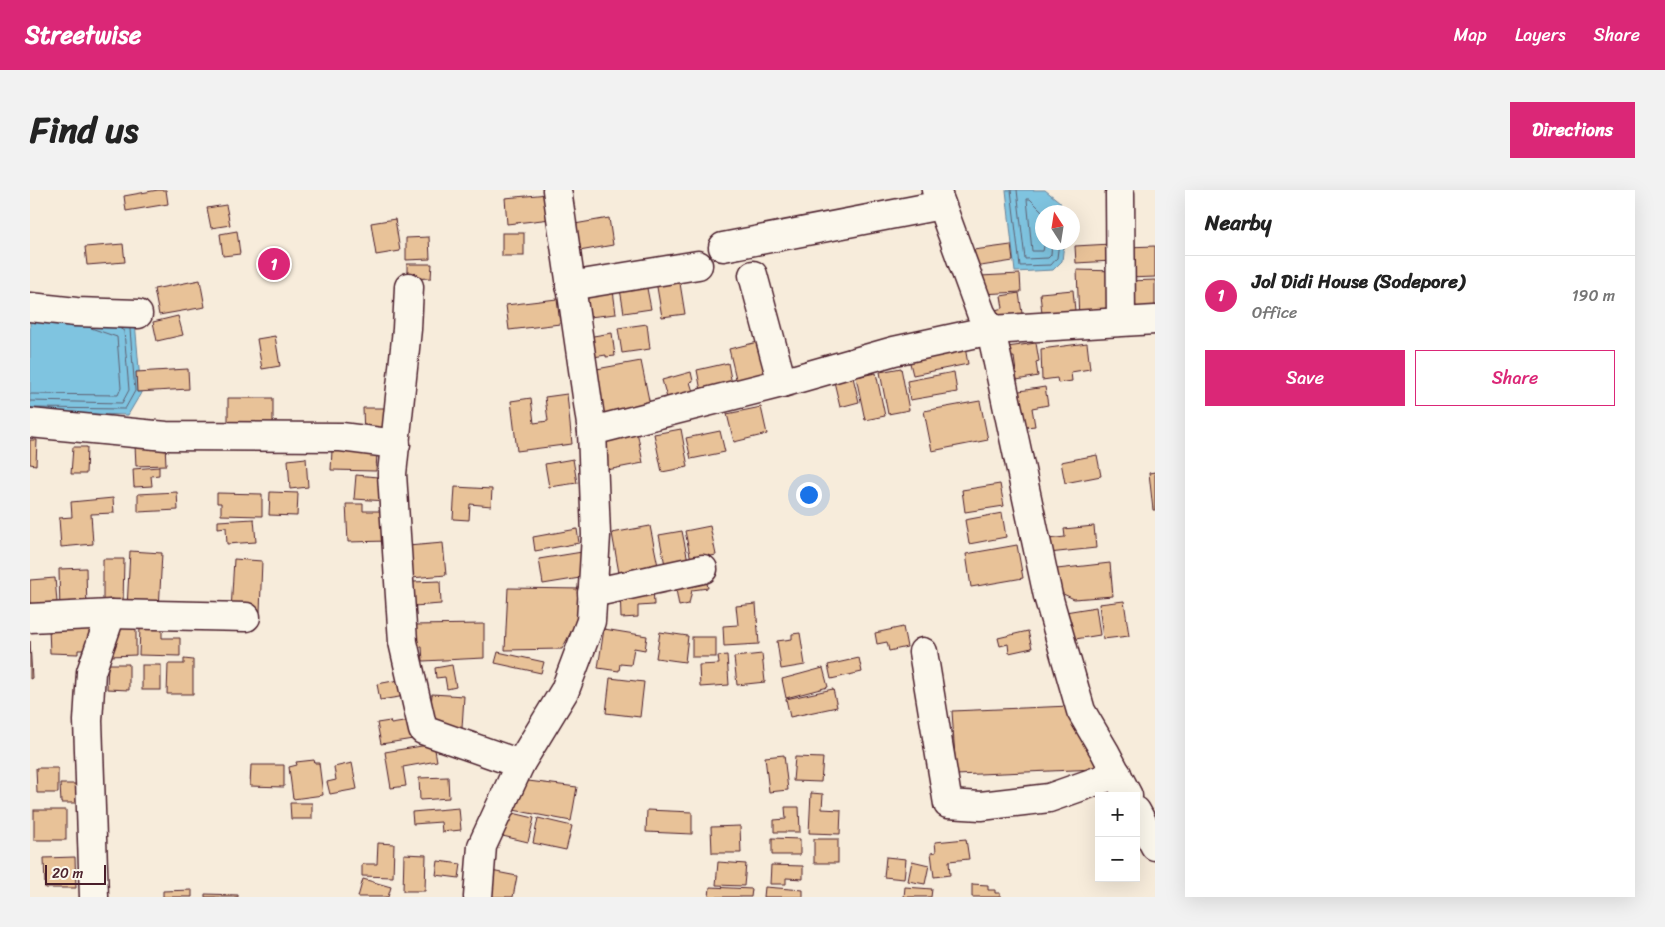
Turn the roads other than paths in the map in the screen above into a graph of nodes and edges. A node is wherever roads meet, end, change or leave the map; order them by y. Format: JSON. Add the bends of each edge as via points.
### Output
{"nodes":[{"id":1,"x":557,"y":190,"type":"edge"},
{"id":2,"x":1120,"y":194,"type":"dead end"},
{"id":3,"x":939,"y":197,"type":"edge"},
{"id":4,"x":723,"y":247,"type":"dead end"},
{"id":5,"x":698,"y":265,"type":"dead end"},
{"id":6,"x":753,"y":275,"type":"dead end"},
{"id":7,"x":570,"y":286,"type":"junction"},
{"id":8,"x":409,"y":287,"type":"dead end"},
{"id":9,"x":30,"y":307,"type":"edge"},
{"id":10,"x":138,"y":314,"type":"dead end"},
{"id":11,"x":1155,"y":320,"type":"edge"},
{"id":12,"x":1121,"y":321,"type":"junction"},
{"id":13,"x":991,"y":330,"type":"junction"},
{"id":14,"x":782,"y":383,"type":"junction"},
{"id":15,"x":30,"y":423,"type":"edge"},
{"id":16,"x":592,"y":432,"type":"junction"},
{"id":17,"x":396,"y":444,"type":"junction"},
{"id":18,"x":703,"y":569,"type":"dead end"},
{"id":19,"x":592,"y":593,"type":"junction"},
{"id":20,"x":111,"y":614,"type":"junction"},
{"id":21,"x":246,"y":617,"type":"dead end"},
{"id":22,"x":30,"y":618,"type":"edge"},
{"id":23,"x":923,"y":652,"type":"dead end"},
{"id":24,"x":520,"y":764,"type":"junction"},
{"id":25,"x":1122,"y":785,"type":"edge"},
{"id":26,"x":1140,"y":818,"type":"edge"},
{"id":27,"x":1155,"y":846,"type":"edge"},
{"id":28,"x":94,"y":897,"type":"edge"},
{"id":29,"x":478,"y":897,"type":"edge"}],
"edges":[{"from":1,"to":7,"type":"street"},
{"from":2,"to":12,"type":"street"},
{"from":3,"to":4,"type":"street"},
{"from":3,"to":13,"type":"street","via":[[981,313]]},
{"from":5,"to":7,"type":"street"},
{"from":6,"to":14,"type":"street"},
{"from":7,"to":16,"type":"street"},
{"from":8,"to":17,"type":"street"},
{"from":9,"to":10,"type":"street"},
{"from":11,"to":12,"type":"street"},
{"from":12,"to":13,"type":"street"},
{"from":13,"to":14,"type":"street","via":[[894,351]]},
{"from":13,"to":25,"type":"street","via":[[1048,596],[1080,711]]},
{"from":14,"to":16,"type":"street"},
{"from":15,"to":17,"type":"street","via":[[166,436],[341,438]]},
{"from":16,"to":19,"type":"street","via":[[596,535]]},
{"from":17,"to":24,"type":"street","via":[[392,474],[403,642],[423,730]]},
{"from":18,"to":19,"type":"street"},
{"from":19,"to":24,"type":"street","via":[[590,621],[565,690]]},
{"from":20,"to":21,"type":"street"},
{"from":20,"to":22,"type":"street"},
{"from":20,"to":28,"type":"street","via":[[91,672],[88,721]]},
{"from":23,"to":25,"type":"street","via":[[948,804],[981,806]]},
{"from":24,"to":29,"type":"street","via":[[482,846]]},
{"from":26,"to":27,"type":"street"}]}
